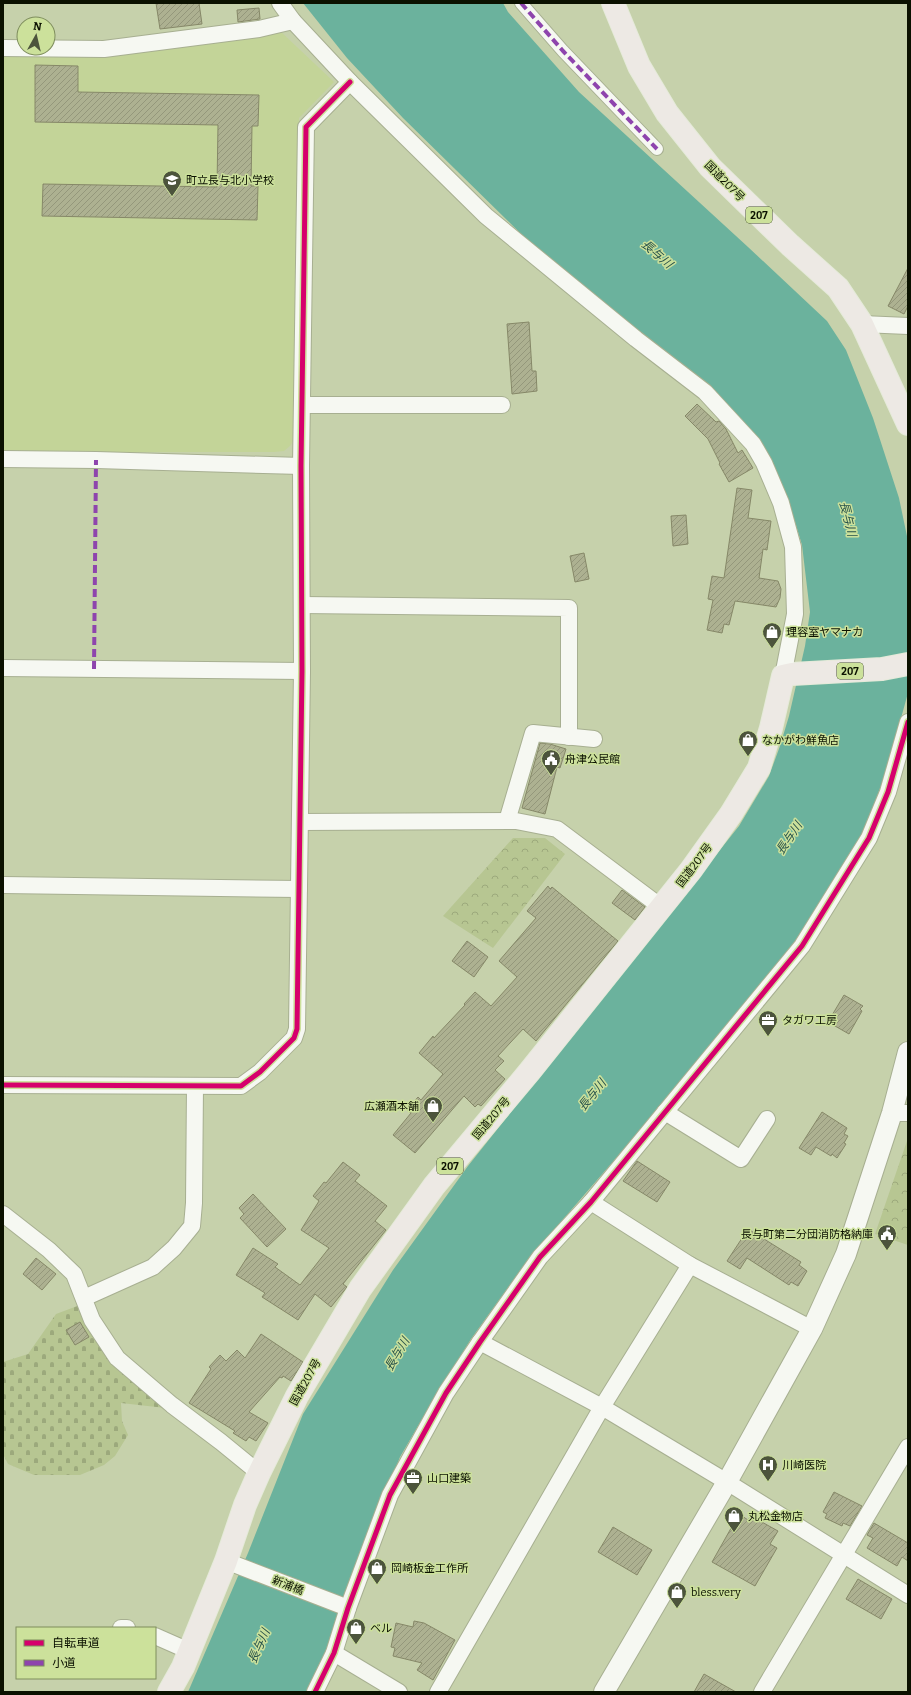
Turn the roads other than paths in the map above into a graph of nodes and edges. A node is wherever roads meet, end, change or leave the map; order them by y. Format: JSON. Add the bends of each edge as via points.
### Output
{"nodes":[{"id":1,"x":280,"y":3,"type":"edge"},
{"id":2,"x":521,"y":3,"type":"edge"},
{"id":3,"x":613,"y":3,"type":"edge"},
{"id":4,"x":292,"y":21,"type":"junction"},
{"id":5,"x":3,"y":48,"type":"edge"},
{"id":6,"x":350,"y":82,"type":"junction"},
{"id":7,"x":657,"y":149,"type":"dead end"},
{"id":8,"x":862,"y":324,"type":"junction"},
{"id":9,"x":908,"y":326,"type":"edge"},
{"id":10,"x":302,"y":405,"type":"junction"},
{"id":11,"x":502,"y":405,"type":"dead end"},
{"id":12,"x":908,"y":424,"type":"edge"},
{"id":13,"x":3,"y":459,"type":"edge"},
{"id":14,"x":301,"y":466,"type":"junction"},
{"id":15,"x":302,"y":605,"type":"junction"},
{"id":16,"x":908,"y":664,"type":"edge"},
{"id":17,"x":3,"y":668,"type":"edge"},
{"id":18,"x":302,"y":671,"type":"junction"},
{"id":19,"x":787,"y":675,"type":"junction"},
{"id":20,"x":908,"y":722,"type":"edge"},
{"id":21,"x":569,"y":737,"type":"junction"},
{"id":22,"x":594,"y":739,"type":"dead end"},
{"id":23,"x":507,"y":821,"type":"junction"},
{"id":24,"x":300,"y":822,"type":"junction"},
{"id":25,"x":3,"y":885,"type":"edge"},
{"id":26,"x":299,"y":889,"type":"junction"},
{"id":27,"x":661,"y":907,"type":"junction"},
{"id":28,"x":908,"y":1052,"type":"edge"},
{"id":29,"x":3,"y":1085,"type":"edge"},
{"id":30,"x":195,"y":1086,"type":"junction"},
{"id":31,"x":665,"y":1112,"type":"junction"},
{"id":32,"x":900,"y":1113,"type":"edge"},
{"id":33,"x":767,"y":1119,"type":"dead end"},
{"id":34,"x":591,"y":1202,"type":"junction"},
{"id":35,"x":3,"y":1214,"type":"edge"},
{"id":36,"x":690,"y":1264,"type":"junction"},
{"id":37,"x":84,"y":1298,"type":"junction"},
{"id":38,"x":812,"y":1329,"type":"junction"},
{"id":39,"x":480,"y":1342,"type":"junction"},
{"id":40,"x":602,"y":1407,"type":"junction"},
{"id":41,"x":908,"y":1447,"type":"edge"},
{"id":42,"x":259,"y":1473,"type":"junction"},
{"id":43,"x":727,"y":1482,"type":"junction"},
{"id":44,"x":843,"y":1555,"type":"junction"},
{"id":45,"x":230,"y":1563,"type":"junction"},
{"id":46,"x":908,"y":1595,"type":"edge"},
{"id":47,"x":345,"y":1607,"type":"junction"},
{"id":48,"x":156,"y":1636,"type":"edge"},
{"id":49,"x":189,"y":1651,"type":"junction"},
{"id":50,"x":334,"y":1653,"type":"junction"},
{"id":51,"x":169,"y":1692,"type":"edge"},
{"id":52,"x":315,"y":1692,"type":"edge"},
{"id":53,"x":399,"y":1692,"type":"edge"},
{"id":54,"x":438,"y":1692,"type":"edge"},
{"id":55,"x":604,"y":1692,"type":"edge"},
{"id":56,"x":762,"y":1692,"type":"edge"}],
"edges":[{"from":1,"to":4,"type":"street"},
{"from":2,"to":7,"type":"street"},
{"from":3,"to":8,"type":"highway","name":"国道207号","number":"207","via":[[639,66],[667,113],[710,167],[838,288]]},
{"from":4,"to":5,"type":"street","via":[[259,29],[104,49]]},
{"from":4,"to":6,"type":"street"},
{"from":6,"to":10,"type":"street","via":[[306,127]]},
{"from":6,"to":19,"type":"street","via":[[486,216],[705,392],[753,444],[781,503],[793,547],[795,614]]},
{"from":8,"to":9,"type":"street"},
{"from":8,"to":12,"type":"highway","name":"国道207号","number":"207"},
{"from":10,"to":11,"type":"street"},
{"from":10,"to":14,"type":"street"},
{"from":13,"to":14,"type":"street"},
{"from":14,"to":15,"type":"street"},
{"from":15,"to":18,"type":"street"},
{"from":15,"to":21,"type":"street","via":[[569,608]]},
{"from":16,"to":19,"type":"highway","number":"207","via":[[882,669]]},
{"from":17,"to":18,"type":"street"},
{"from":18,"to":24,"type":"street"},
{"from":19,"to":27,"type":"highway","name":"国道207号","number":"207","via":[[759,768],[727,820]]},
{"from":20,"to":31,"type":"street","via":[[888,792],[869,838],[802,946]]},
{"from":21,"to":22,"type":"street"},
{"from":21,"to":23,"type":"street","via":[[533,733]]},
{"from":23,"to":24,"type":"street"},
{"from":23,"to":27,"type":"street","via":[[557,829]]},
{"from":24,"to":26,"type":"street"},
{"from":25,"to":26,"type":"street"},
{"from":26,"to":30,"type":"street","via":[[294,1038],[260,1072],[241,1086]]},
{"from":27,"to":42,"type":"highway","name":"国道207号","number":"207","via":[[434,1186],[360,1289],[297,1396]]},
{"from":28,"to":32,"type":"street"},
{"from":29,"to":30,"type":"street"},
{"from":30,"to":37,"type":"street","via":[[192,1226],[174,1248],[153,1267]]},
{"from":31,"to":33,"type":"street","via":[[741,1159]]},
{"from":31,"to":34,"type":"street"},
{"from":32,"to":38,"type":"street","via":[[846,1254]]},
{"from":34,"to":36,"type":"street"},
{"from":34,"to":39,"type":"street","via":[[540,1257]]},
{"from":35,"to":37,"type":"street","via":[[49,1250],[74,1274]]},
{"from":36,"to":38,"type":"street"},
{"from":36,"to":40,"type":"street"},
{"from":37,"to":42,"type":"street","via":[[92,1320],[117,1358],[172,1406]]},
{"from":38,"to":43,"type":"street"},
{"from":39,"to":40,"type":"street"},
{"from":39,"to":47,"type":"street","via":[[446,1393],[390,1495]]},
{"from":40,"to":43,"type":"street"},
{"from":40,"to":54,"type":"street"},
{"from":41,"to":44,"type":"street"},
{"from":42,"to":45,"type":"highway","name":"国道207号","number":"207","via":[[245,1505]]},
{"from":43,"to":44,"type":"street"},
{"from":43,"to":55,"type":"street"},
{"from":44,"to":46,"type":"street"},
{"from":44,"to":56,"type":"street"},
{"from":45,"to":47,"type":"street","name":"新浦橋"},
{"from":45,"to":49,"type":"highway","name":"国道207号","number":"207"},
{"from":47,"to":50,"type":"street"},
{"from":48,"to":49,"type":"street"},
{"from":49,"to":51,"type":"highway","name":"国道207号","number":"207"},
{"from":50,"to":52,"type":"street"},
{"from":50,"to":53,"type":"street"}]}
